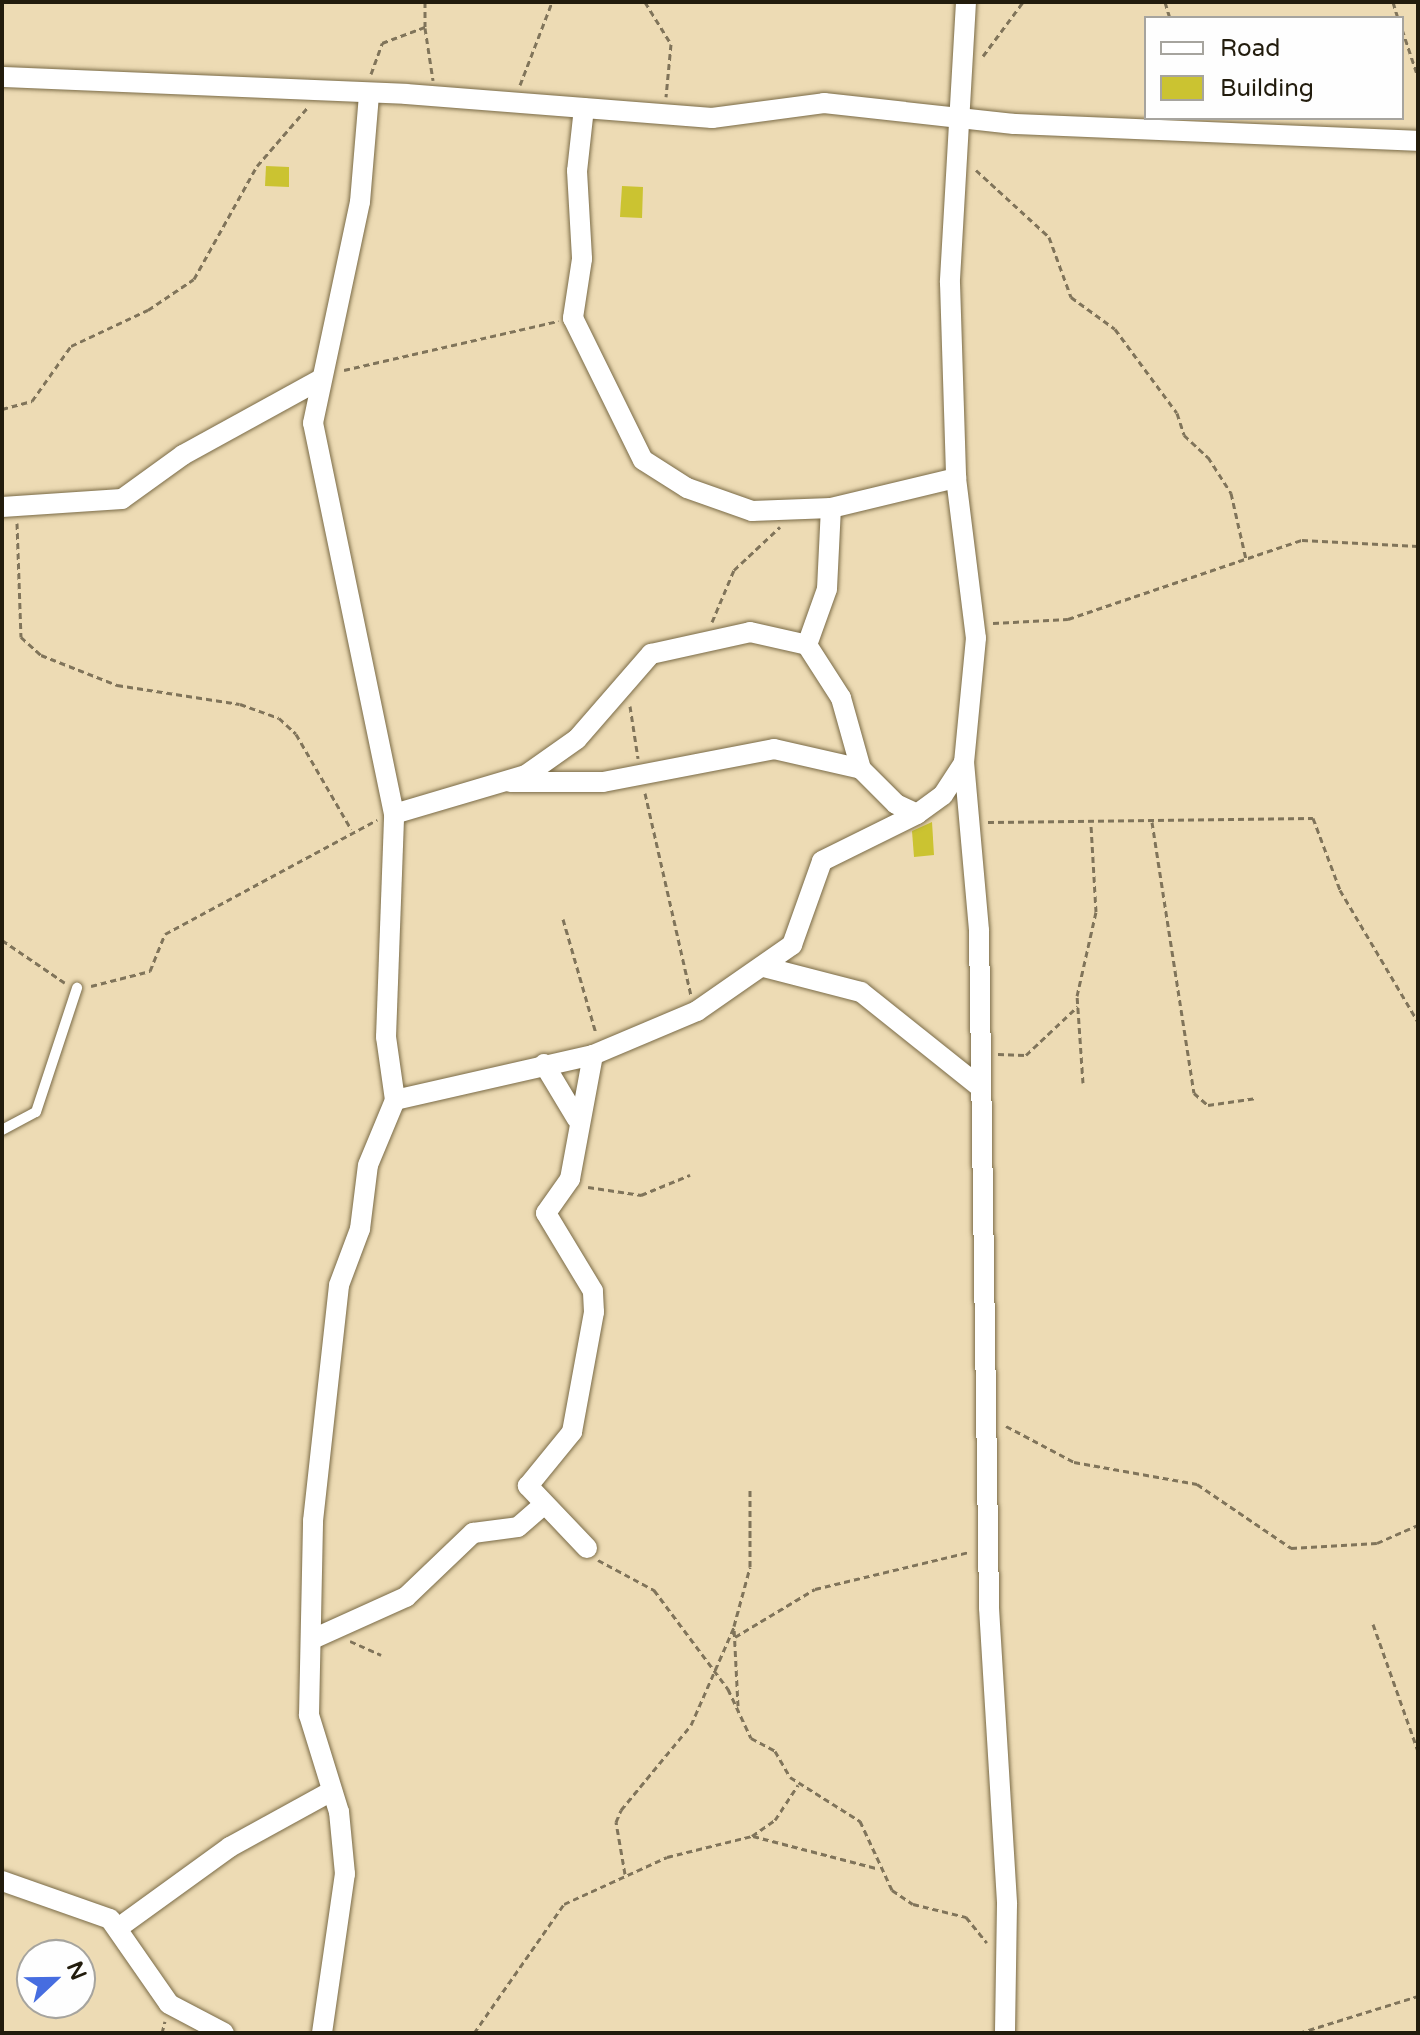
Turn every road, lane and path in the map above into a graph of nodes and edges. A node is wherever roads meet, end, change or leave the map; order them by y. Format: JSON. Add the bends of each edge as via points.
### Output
{"nodes":[{"id":1,"x":425,"y":2,"type":"edge"},
{"id":2,"x":552,"y":2,"type":"edge"},
{"id":3,"x":645,"y":2,"type":"edge"},
{"id":4,"x":966,"y":2,"type":"edge"},
{"id":5,"x":1023,"y":2,"type":"edge"},
{"id":6,"x":425,"y":27,"type":"junction"},
{"id":7,"x":1404,"y":35,"type":"edge"},
{"id":8,"x":963,"y":73,"type":"junction"},
{"id":9,"x":2,"y":77,"type":"edge"},
{"id":10,"x":1418,"y":77,"type":"edge"},
{"id":11,"x":334,"y":92,"type":"junction"},
{"id":12,"x":369,"y":94,"type":"junction"},
{"id":13,"x":434,"y":95,"type":"junction"},
{"id":14,"x":512,"y":104,"type":"junction"},
{"id":15,"x":584,"y":108,"type":"junction"},
{"id":16,"x":662,"y":113,"type":"junction"},
{"id":17,"x":959,"y":119,"type":"junction"},
{"id":18,"x":1418,"y":141,"type":"edge"},
{"id":19,"x":958,"y":155,"type":"junction"},
{"id":20,"x":573,"y":318,"type":"junction"},
{"id":21,"x":321,"y":379,"type":"junction"},
{"id":22,"x":2,"y":409,"type":"edge"},
{"id":23,"x":956,"y":478,"type":"junction"},
{"id":24,"x":10,"y":507,"type":"edge"},
{"id":25,"x":831,"y":508,"type":"junction"},
{"id":26,"x":787,"y":509,"type":"junction"},
{"id":27,"x":1418,"y":546,"type":"edge"},
{"id":28,"x":1246,"y":559,"type":"junction"},
{"id":29,"x":973,"y":625,"type":"junction"},
{"id":30,"x":700,"y":639,"type":"junction"},
{"id":31,"x":807,"y":645,"type":"junction"},
{"id":32,"x":629,"y":702,"type":"dead end"},
{"id":33,"x":964,"y":762,"type":"junction"},
{"id":34,"x":861,"y":769,"type":"junction"},
{"id":35,"x":642,"y":773,"type":"junction"},
{"id":36,"x":510,"y":782,"type":"junction"},
{"id":37,"x":917,"y":814,"type":"junction"},
{"id":38,"x":394,"y":821,"type":"junction"},
{"id":39,"x":968,"y":822,"type":"junction"},
{"id":40,"x":1152,"y":822,"type":"junction"},
{"id":41,"x":1091,"y":824,"type":"junction"},
{"id":42,"x":351,"y":829,"type":"junction"},
{"id":43,"x":563,"y":919,"type":"dead end"},
{"id":44,"x":2,"y":940,"type":"edge"},
{"id":45,"x":764,"y":967,"type":"junction"},
{"id":46,"x":77,"y":988,"type":"junction"},
{"id":47,"x":1078,"y":1006,"type":"junction"},
{"id":48,"x":697,"y":1011,"type":"junction"},
{"id":49,"x":1418,"y":1022,"type":"edge"},
{"id":50,"x":597,"y":1053,"type":"junction"},
{"id":51,"x":979,"y":1056,"type":"junction"},
{"id":52,"x":544,"y":1064,"type":"junction"},
{"id":53,"x":1083,"y":1083,"type":"dead end"},
{"id":54,"x":980,"y":1087,"type":"junction"},
{"id":55,"x":1256,"y":1098,"type":"dead end"},
{"id":56,"x":395,"y":1100,"type":"junction"},
{"id":57,"x":577,"y":1119,"type":"junction"},
{"id":58,"x":2,"y":1130,"type":"edge"},
{"id":59,"x":690,"y":1175,"type":"dead end"},
{"id":60,"x":570,"y":1179,"type":"junction"},
{"id":61,"x":986,"y":1417,"type":"junction"},
{"id":62,"x":750,"y":1487,"type":"dead end"},
{"id":63,"x":542,"y":1506,"type":"junction"},
{"id":64,"x":1418,"y":1525,"type":"edge"},
{"id":65,"x":587,"y":1548,"type":"joint"},
{"id":66,"x":988,"y":1558,"type":"junction"},
{"id":67,"x":1373,"y":1624,"type":"dead end"},
{"id":68,"x":734,"y":1627,"type":"junction"},
{"id":69,"x":735,"y":1637,"type":"junction"},
{"id":70,"x":315,"y":1638,"type":"junction"},
{"id":71,"x":717,"y":1677,"type":"junction"},
{"id":72,"x":738,"y":1709,"type":"junction"},
{"id":73,"x":1418,"y":1751,"type":"edge"},
{"id":74,"x":798,"y":1785,"type":"junction"},
{"id":75,"x":332,"y":1791,"type":"junction"},
{"id":76,"x":752,"y":1836,"type":"junction"},
{"id":77,"x":876,"y":1868,"type":"junction"},
{"id":78,"x":625,"y":1874,"type":"junction"},
{"id":79,"x":2,"y":1881,"type":"edge"},
{"id":80,"x":118,"y":1928,"type":"junction"},
{"id":81,"x":991,"y":1948,"type":"dead end"},
{"id":82,"x":1418,"y":1996,"type":"edge"},
{"id":83,"x":224,"y":2033,"type":"edge"},
{"id":84,"x":322,"y":2033,"type":"edge"},
{"id":85,"x":474,"y":2033,"type":"edge"},
{"id":86,"x":1005,"y":2033,"type":"edge"},
{"id":87,"x":1299,"y":2033,"type":"edge"}],
"edges":[{"from":1,"to":6,"type":"path"},
{"from":2,"to":14,"type":"path"},
{"from":3,"to":16,"type":"path","via":[[671,44]]},
{"from":4,"to":8,"type":"street"},
{"from":5,"to":8,"type":"path"},
{"from":6,"to":12,"type":"path","via":[[376,49]]},
{"from":6,"to":13,"type":"path"},
{"from":7,"to":10,"type":"path"},
{"from":8,"to":17,"type":"street"},
{"from":9,"to":11,"type":"street"},
{"from":11,"to":12,"type":"street"},
{"from":11,"to":22,"type":"path","via":[[307,108],[257,166],[194,279],[148,310],[71,346],[32,401]]},
{"from":12,"to":13,"type":"street"},
{"from":12,"to":21,"type":"street","via":[[360,202]]},
{"from":13,"to":14,"type":"street"},
{"from":14,"to":15,"type":"street"},
{"from":15,"to":16,"type":"street"},
{"from":15,"to":20,"type":"street","via":[[577,171],[582,259]]},
{"from":16,"to":17,"type":"street","via":[[724,118],[824,103]]},
{"from":17,"to":18,"type":"street"},
{"from":17,"to":19,"type":"street"},
{"from":19,"to":23,"type":"street","via":[[950,283]]},
{"from":19,"to":28,"type":"path","via":[[1049,237],[1071,297],[1115,329],[1177,413],[1184,435],[1208,457],[1231,493]]},
{"from":20,"to":21,"type":"path","via":[[505,337],[422,347]]},
{"from":20,"to":26,"type":"street","via":[[643,460],[735,508]]},
{"from":21,"to":24,"type":"street","via":[[183,455],[122,499]]},
{"from":21,"to":38,"type":"street","via":[[314,442]]},
{"from":23,"to":25,"type":"street"},
{"from":23,"to":29,"type":"street","via":[[969,536]]},
{"from":24,"to":42,"type":"path","via":[[21,637],[41,655],[117,685],[240,704],[279,718],[296,734]]},
{"from":25,"to":26,"type":"street"},
{"from":25,"to":31,"type":"street","via":[[827,589]]},
{"from":26,"to":30,"type":"path","via":[[767,544],[734,570]]},
{"from":27,"to":28,"type":"path","via":[[1315,538]]},
{"from":28,"to":29,"type":"path","via":[[1068,619]]},
{"from":29,"to":33,"type":"street"},
{"from":30,"to":31,"type":"street","via":[[750,632]]},
{"from":30,"to":36,"type":"street","via":[[638,662],[577,739]]},
{"from":31,"to":34,"type":"street","via":[[841,698]]},
{"from":32,"to":35,"type":"path"},
{"from":33,"to":37,"type":"street","via":[[943,795]]},
{"from":33,"to":39,"type":"street"},
{"from":34,"to":35,"type":"street","via":[[774,749]]},
{"from":34,"to":37,"type":"street","via":[[896,804]]},
{"from":35,"to":36,"type":"street","via":[[569,786]]},
{"from":35,"to":48,"type":"path"},
{"from":36,"to":38,"type":"street"},
{"from":37,"to":45,"type":"street","via":[[822,861],[797,939]]},
{"from":38,"to":42,"type":"path","via":[[371,820]]},
{"from":38,"to":56,"type":"street","via":[[386,1037]]},
{"from":39,"to":41,"type":"path"},
{"from":39,"to":51,"type":"street","via":[[979,931]]},
{"from":40,"to":41,"type":"path"},
{"from":40,"to":49,"type":"path","via":[[1313,818],[1340,890]]},
{"from":40,"to":55,"type":"path","via":[[1194,1093],[1208,1105]]},
{"from":41,"to":47,"type":"path","via":[[1096,912]]},
{"from":42,"to":46,"type":"path","via":[[165,934],[150,971]]},
{"from":43,"to":50,"type":"path"},
{"from":44,"to":46,"type":"path"},
{"from":45,"to":48,"type":"street"},
{"from":45,"to":54,"type":"street","via":[[861,992]]},
{"from":46,"to":58,"type":"lane","via":[[36,1112]]},
{"from":47,"to":51,"type":"path","via":[[1026,1055]]},
{"from":47,"to":53,"type":"path"},
{"from":48,"to":50,"type":"street"},
{"from":50,"to":52,"type":"street"},
{"from":50,"to":57,"type":"street"},
{"from":51,"to":54,"type":"street"},
{"from":52,"to":56,"type":"street"},
{"from":52,"to":57,"type":"street"},
{"from":54,"to":61,"type":"street"},
{"from":56,"to":70,"type":"street","via":[[368,1165],[360,1229],[339,1285],[313,1521]]},
{"from":57,"to":60,"type":"street"},
{"from":59,"to":60,"type":"path","via":[[621,1196]]},
{"from":60,"to":63,"type":"street","via":[[548,1203],[547,1222],[593,1291],[594,1312],[572,1432],[528,1486]]},
{"from":61,"to":64,"type":"path","via":[[1074,1462],[1197,1484],[1291,1548],[1377,1543]]},
{"from":61,"to":66,"type":"street"},
{"from":62,"to":68,"type":"path","via":[[750,1567]]},
{"from":63,"to":65,"type":"street"},
{"from":63,"to":70,"type":"street","via":[[518,1527],[473,1533],[406,1597]]},
{"from":65,"to":71,"type":"path","via":[[616,1574],[654,1590]]},
{"from":66,"to":69,"type":"path","via":[[955,1551],[900,1570],[865,1573],[815,1589]]},
{"from":66,"to":86,"type":"street","via":[[1007,1904]]},
{"from":67,"to":73,"type":"path"},
{"from":68,"to":69,"type":"path"},
{"from":68,"to":71,"type":"path"},
{"from":69,"to":72,"type":"path"},
{"from":70,"to":75,"type":"street","via":[[309,1715]]},
{"from":71,"to":72,"type":"path"},
{"from":71,"to":78,"type":"path","via":[[680,1743],[621,1810],[616,1822]]},
{"from":72,"to":74,"type":"path","via":[[751,1738],[775,1751]]},
{"from":74,"to":76,"type":"path","via":[[775,1820]]},
{"from":74,"to":77,"type":"path","via":[[860,1821]]},
{"from":75,"to":80,"type":"street","via":[[230,1847]]},
{"from":75,"to":84,"type":"street","via":[[343,1831],[344,1895]]},
{"from":76,"to":77,"type":"path"},
{"from":76,"to":78,"type":"path"},
{"from":77,"to":81,"type":"path","via":[[913,1904],[966,1917]]},
{"from":78,"to":85,"type":"path","via":[[564,1904]]},
{"from":79,"to":80,"type":"street","via":[[91,1907]]},
{"from":80,"to":83,"type":"street","via":[[169,2004]]},
{"from":82,"to":87,"type":"path"}]}
